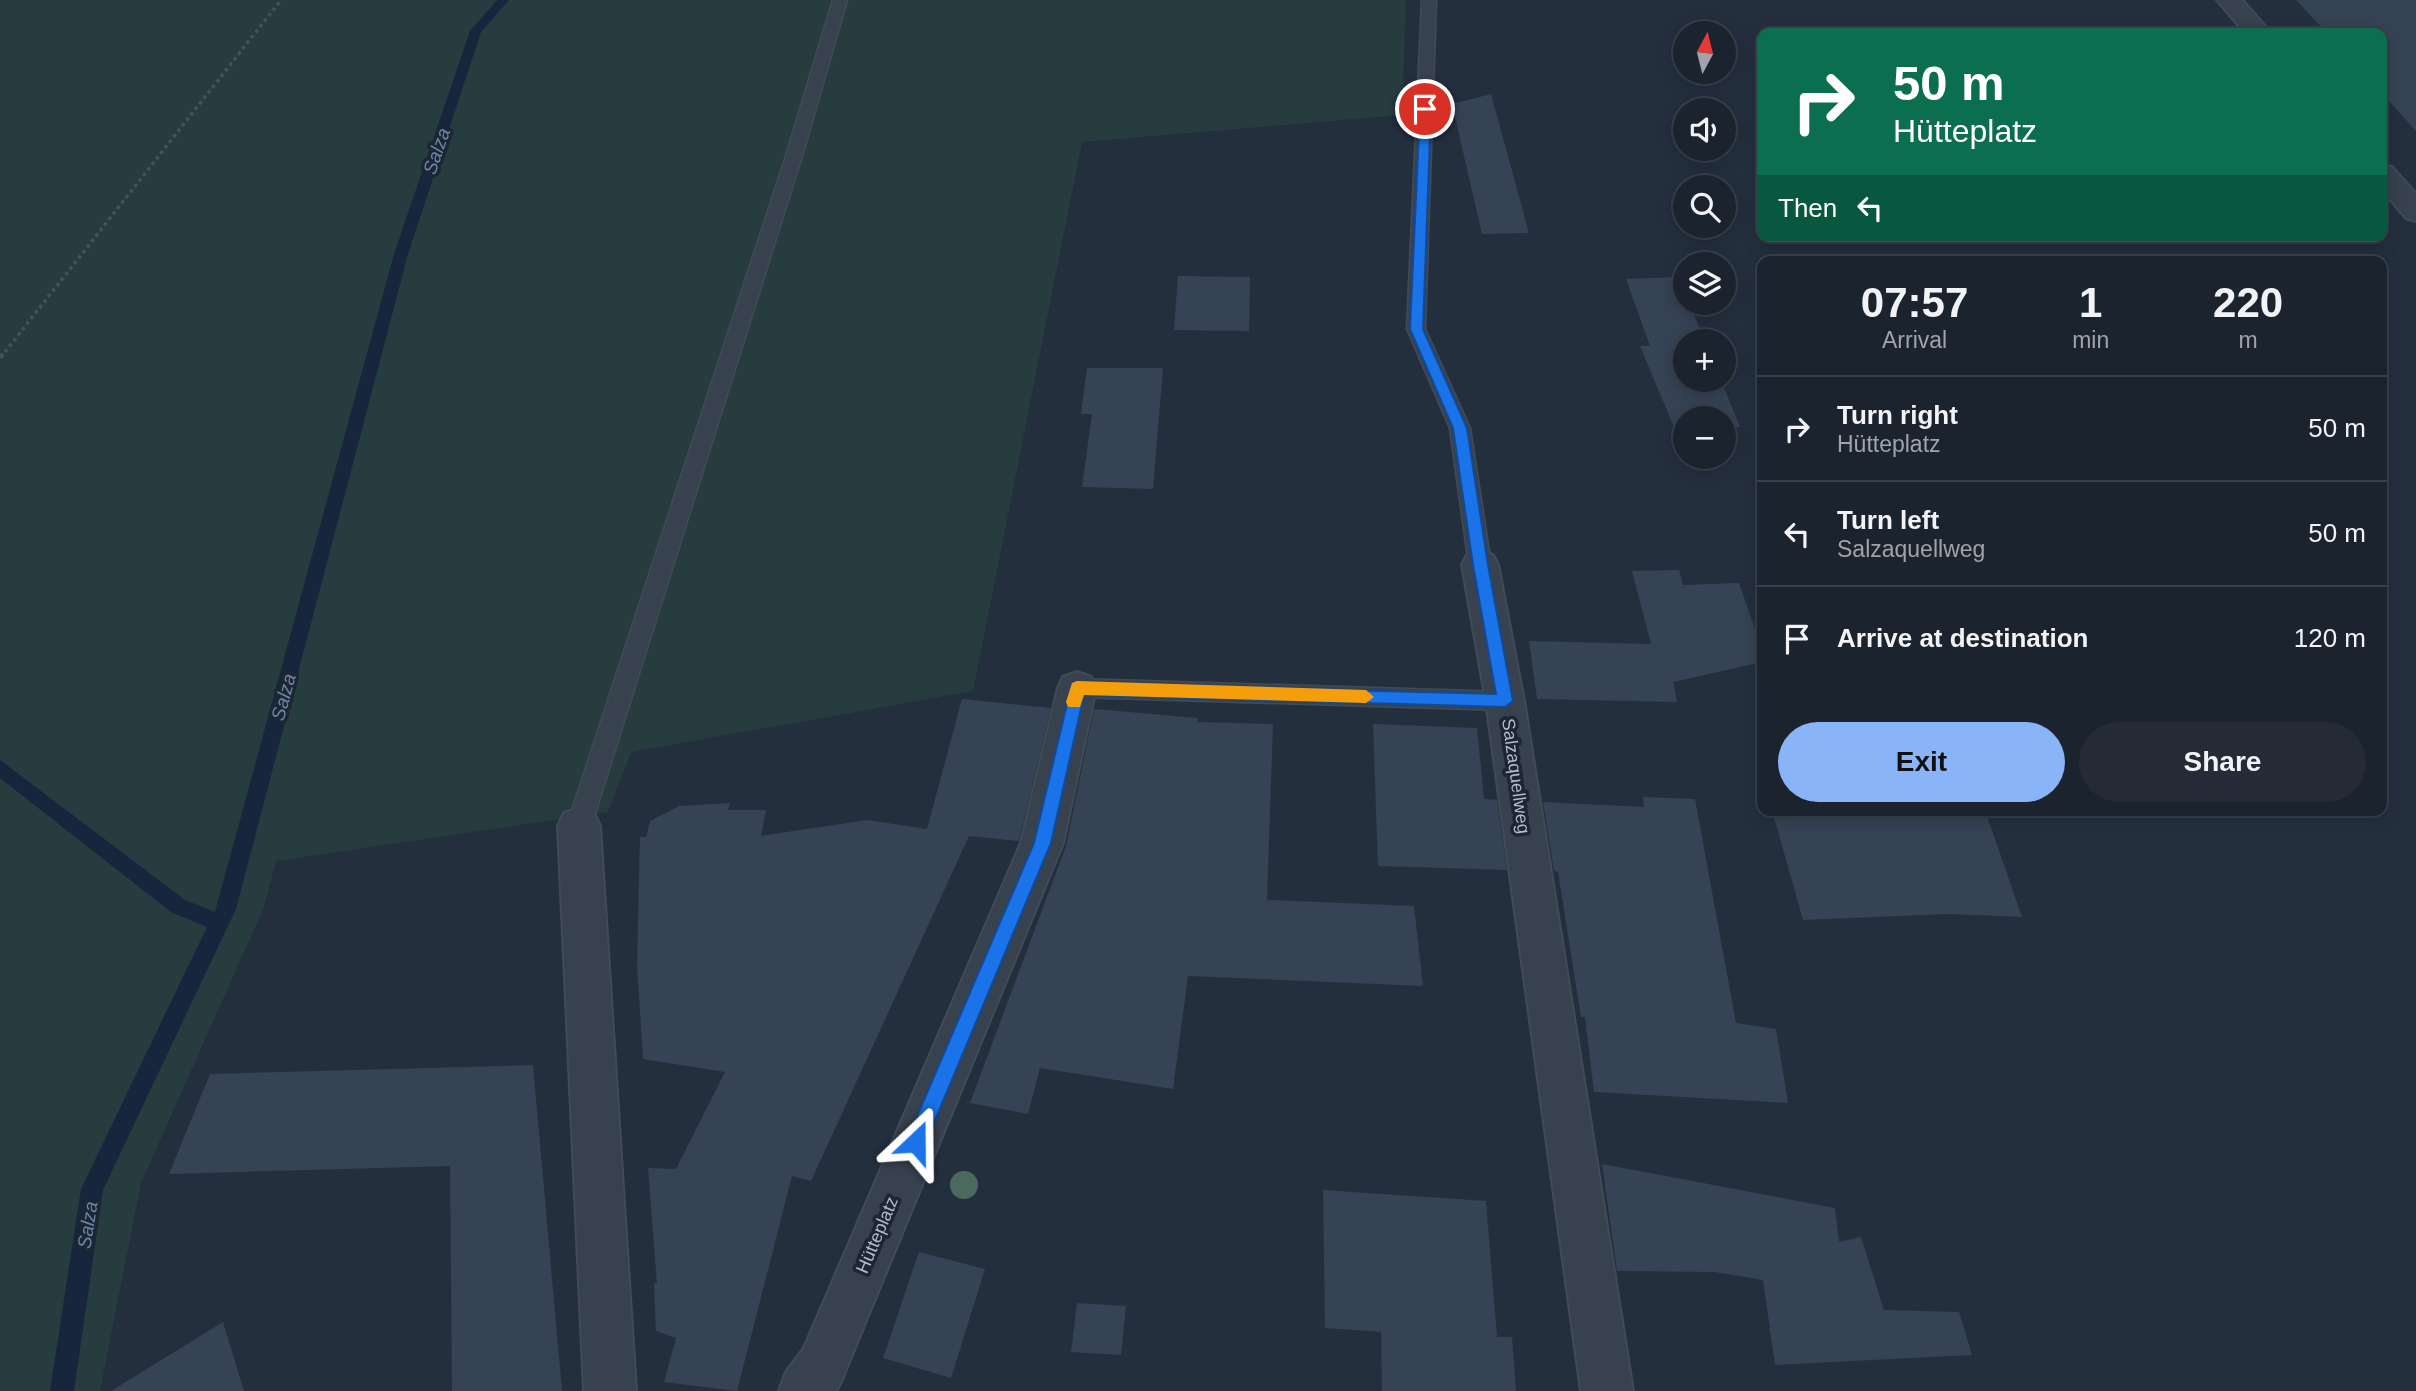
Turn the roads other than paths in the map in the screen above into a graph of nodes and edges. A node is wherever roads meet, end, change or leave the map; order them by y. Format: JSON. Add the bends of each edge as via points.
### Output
{"nodes":[{"id":1,"x":840,"y":0,"type":"edge"},
{"id":2,"x":1429,"y":0,"type":"edge"},
{"id":3,"x":2229,"y":0,"type":"edge"},
{"id":4,"x":2254,"y":28,"type":"edge"},
{"id":5,"x":2387,"y":179,"type":"edge"},
{"id":6,"x":2416,"y":212,"type":"edge"},
{"id":7,"x":1480,"y":565,"type":"joint"},
{"id":8,"x":1077,"y":688,"type":"joint"},
{"id":9,"x":1505,"y":701,"type":"junction"},
{"id":10,"x":579,"y":827,"type":"joint"},
{"id":11,"x":610,"y":1391,"type":"edge"},
{"id":12,"x":804,"y":1391,"type":"edge"},
{"id":13,"x":1607,"y":1391,"type":"edge"}],
"edges":[{"from":1,"to":10,"type":"lane"},
{"from":2,"to":7,"type":"lane","name":"Salzaquellweg","via":[[1416,329],[1460,428]]},
{"from":3,"to":4,"type":"street"},
{"from":5,"to":6,"type":"street"},
{"from":7,"to":9,"type":"street","name":"Salzaquellweg"},
{"from":8,"to":9,"type":"lane","name":"Hütteplatz"},
{"from":8,"to":12,"type":"street","name":"Hütteplatz","via":[[1042,843],[822,1366]]},
{"from":9,"to":13,"type":"street","name":"Salzaquellweg"},
{"from":10,"to":11,"type":"street"}]}
